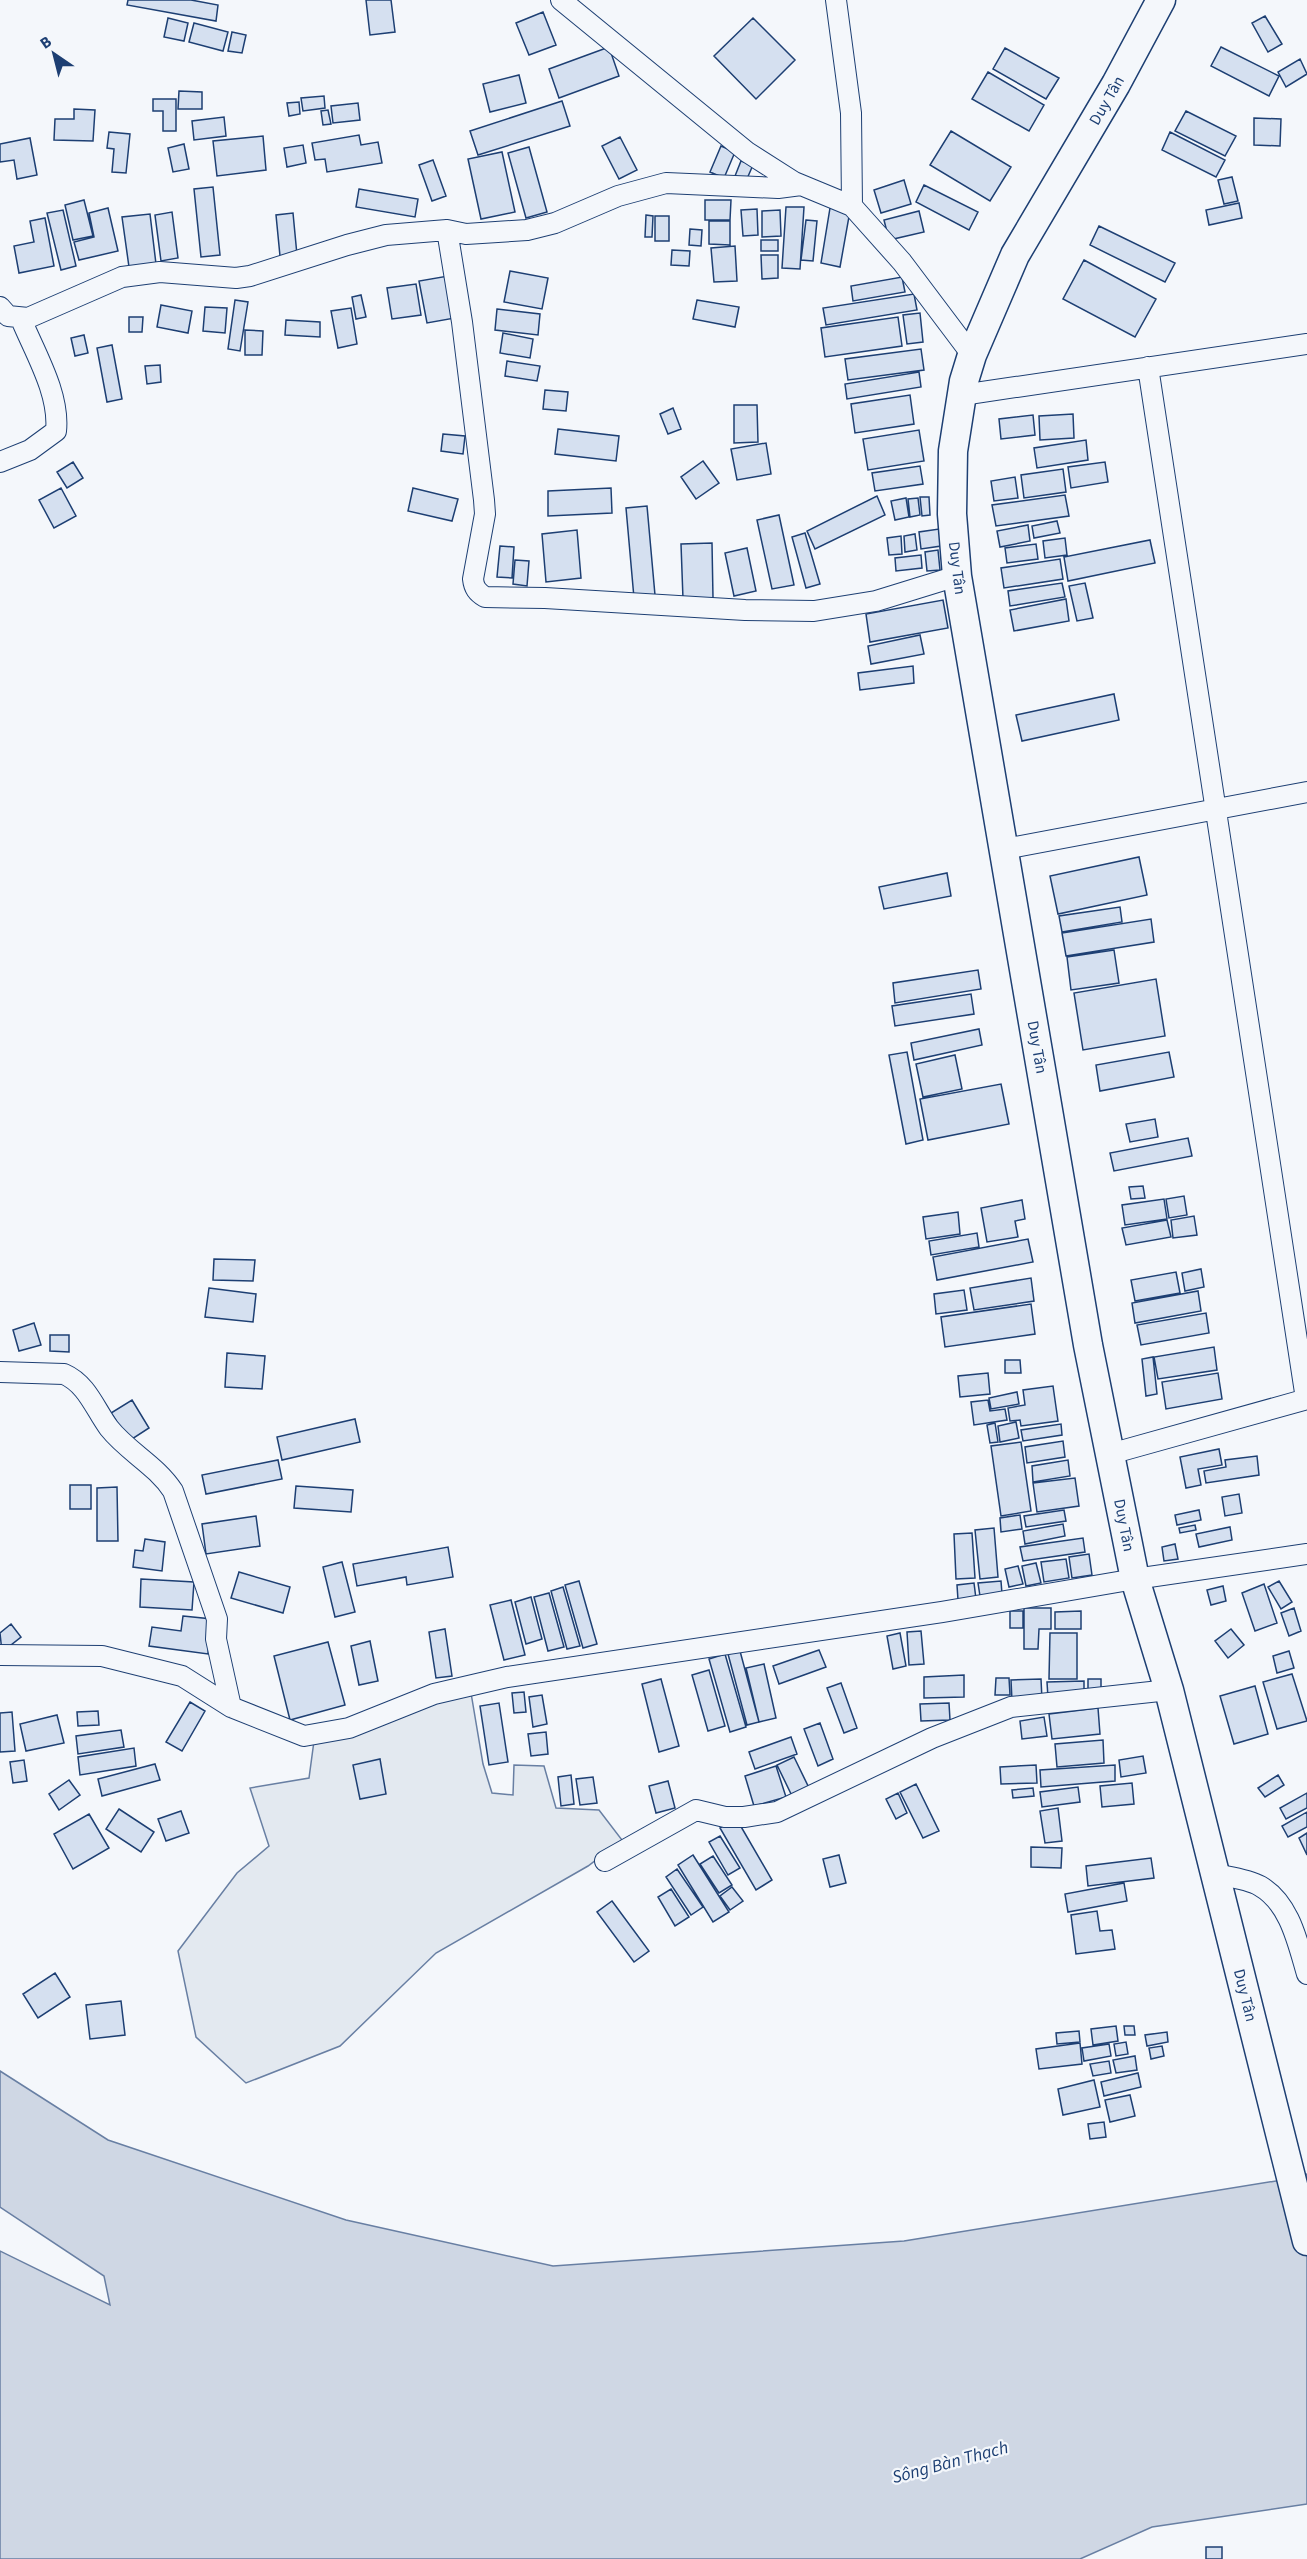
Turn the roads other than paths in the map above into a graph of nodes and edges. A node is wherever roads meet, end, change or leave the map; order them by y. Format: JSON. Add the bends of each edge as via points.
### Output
{"nodes":[{"id":1,"x":561,"y":0,"type":"edge"},
{"id":2,"x":836,"y":0,"type":"edge"},
{"id":3,"x":1161,"y":0,"type":"edge"},
{"id":4,"x":801,"y":185,"type":"junction"},
{"id":5,"x":852,"y":206,"type":"junction"},
{"id":6,"x":447,"y":230,"type":"junction"},
{"id":7,"x":0,"y":307,"type":"edge"},
{"id":8,"x":21,"y":319,"type":"junction"},
{"id":9,"x":1307,"y":344,"type":"edge"},
{"id":10,"x":972,"y":355,"type":"junction"},
{"id":11,"x":1148,"y":367,"type":"junction"},
{"id":12,"x":962,"y":395,"type":"junction"},
{"id":13,"x":0,"y":462,"type":"edge"},
{"id":14,"x":957,"y":576,"type":"junction"},
{"id":15,"x":1307,"y":792,"type":"edge"},
{"id":16,"x":1214,"y":810,"type":"junction"},
{"id":17,"x":1005,"y":849,"type":"junction"},
{"id":18,"x":0,"y":1372,"type":"edge"},
{"id":19,"x":1307,"y":1399,"type":"edge"},
{"id":20,"x":1110,"y":1454,"type":"junction"},
{"id":21,"x":1307,"y":1554,"type":"edge"},
{"id":22,"x":1136,"y":1579,"type":"junction"},
{"id":23,"x":0,"y":1655,"type":"edge"},
{"id":24,"x":1169,"y":1690,"type":"junction"},
{"id":25,"x":231,"y":1707,"type":"junction"},
{"id":26,"x":605,"y":1861,"type":"dead end"},
{"id":27,"x":1215,"y":1874,"type":"junction"},
{"id":28,"x":1307,"y":1974,"type":"edge"},
{"id":29,"x":1307,"y":2241,"type":"edge"}],
"edges":[{"from":1,"to":4,"type":"street","via":[[747,152]]},
{"from":2,"to":5,"type":"street","via":[[851,113]]},
{"from":3,"to":10,"type":"street","name":"Duy Tân","via":[[1015,255]]},
{"from":4,"to":5,"type":"street"},
{"from":4,"to":6,"type":"street","via":[[778,188],[666,183],[618,196],[555,223],[527,230],[466,234]]},
{"from":5,"to":10,"type":"street","via":[[902,262]]},
{"from":6,"to":8,"type":"street","via":[[347,244],[250,276],[160,272],[122,278]]},
{"from":6,"to":14,"type":"street","via":[[484,500],[473,579],[479,594],[814,611],[876,601]]},
{"from":7,"to":8,"type":"street","via":[[8,316]]},
{"from":8,"to":13,"type":"street","via":[[58,415],[56,431],[30,450]]},
{"from":9,"to":11,"type":"street"},
{"from":10,"to":12,"type":"street","name":"Duy Tân"},
{"from":11,"to":12,"type":"street"},
{"from":11,"to":16,"type":"street"},
{"from":12,"to":14,"type":"street","name":"Duy Tân","via":[[952,451]]},
{"from":14,"to":17,"type":"street","name":"Duy Tân"},
{"from":15,"to":16,"type":"street"},
{"from":16,"to":17,"type":"street"},
{"from":16,"to":19,"type":"street"},
{"from":17,"to":20,"type":"street","name":"Duy Tân","via":[[1088,1345]]},
{"from":18,"to":25,"type":"street","via":[[64,1374],[73,1378],[110,1429],[165,1479],[173,1491],[216,1612],[217,1645]]},
{"from":19,"to":20,"type":"street"},
{"from":20,"to":22,"type":"street","name":"Duy Tân"},
{"from":21,"to":22,"type":"street"},
{"from":22,"to":24,"type":"street","name":"Duy Tân"},
{"from":22,"to":25,"type":"street","via":[[507,1677],[434,1694],[349,1728],[304,1736]]},
{"from":23,"to":25,"type":"street","via":[[102,1656],[182,1676]]},
{"from":24,"to":26,"type":"street","via":[[1011,1707],[932,1737],[777,1812],[725,1817],[696,1810]]},
{"from":24,"to":27,"type":"street","name":"Duy Tân"},
{"from":27,"to":28,"type":"street","via":[[1258,1885],[1268,1892],[1286,1915]]},
{"from":27,"to":29,"type":"street","name":"Duy Tân"}]}
